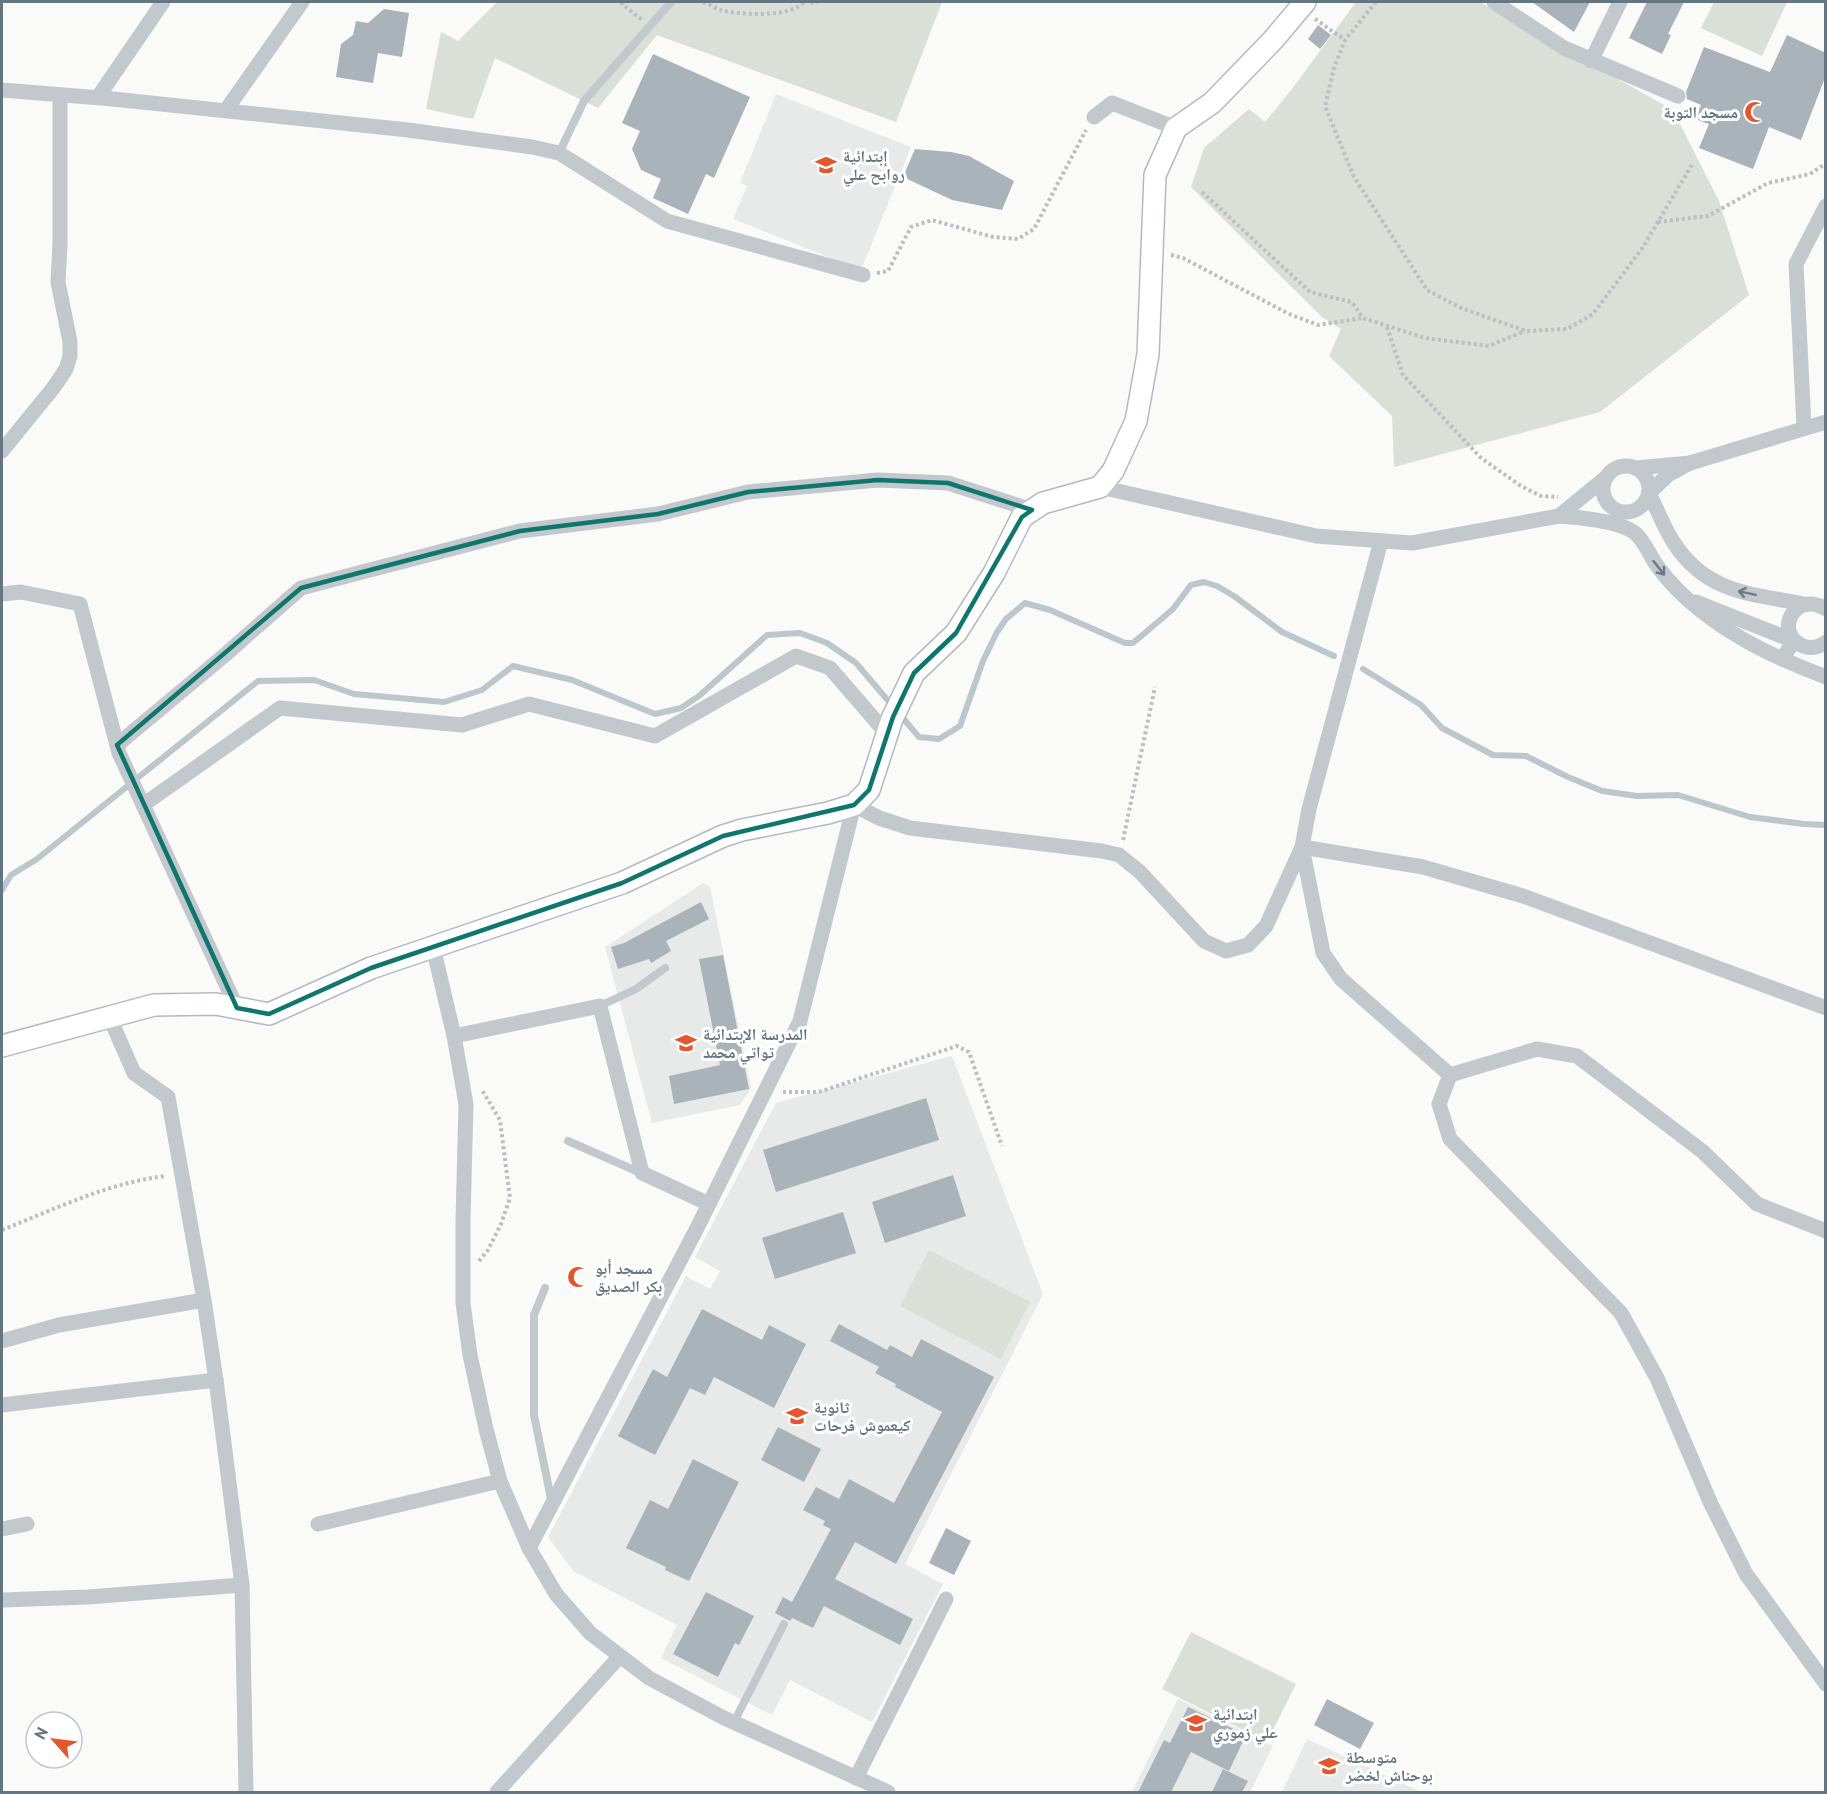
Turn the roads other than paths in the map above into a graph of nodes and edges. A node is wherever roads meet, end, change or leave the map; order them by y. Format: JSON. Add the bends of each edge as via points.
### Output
{"nodes":[{"id":1,"x":160,"y":2,"type":"edge"},
{"id":2,"x":302,"y":2,"type":"edge"},
{"id":3,"x":671,"y":2,"type":"edge"},
{"id":4,"x":1494,"y":2,"type":"edge"},
{"id":5,"x":1620,"y":2,"type":"edge"},
{"id":6,"x":1302,"y":5,"type":"edge"},
{"id":7,"x":1591,"y":60,"type":"junction"},
{"id":8,"x":2,"y":90,"type":"edge"},
{"id":9,"x":60,"y":95,"type":"junction"},
{"id":10,"x":1678,"y":96,"type":"dead end"},
{"id":11,"x":98,"y":98,"type":"junction"},
{"id":12,"x":226,"y":110,"type":"junction"},
{"id":13,"x":1094,"y":117,"type":"road end"},
{"id":14,"x":1176,"y":128,"type":"junction"},
{"id":15,"x":559,"y":153,"type":"junction"},
{"id":16,"x":1826,"y":206,"type":"edge"},
{"id":17,"x":863,"y":275,"type":"road end"},
{"id":18,"x":1826,"y":422,"type":"edge"},
{"id":19,"x":1804,"y":427,"type":"junction"},
{"id":20,"x":2,"y":451,"type":"edge"},
{"id":21,"x":1690,"y":463,"type":"junction"},
{"id":22,"x":1636,"y":468,"type":"junction"},
{"id":23,"x":1604,"y":479,"type":"junction"},
{"id":24,"x":1100,"y":487,"type":"junction"},
{"id":25,"x":1649,"y":493,"type":"junction"},
{"id":26,"x":1032,"y":510,"type":"junction"},
{"id":27,"x":1615,"y":510,"type":"junction"},
{"id":28,"x":1565,"y":516,"type":"junction"},
{"id":29,"x":1636,"y":534,"type":"junction"},
{"id":30,"x":1381,"y":541,"type":"junction"},
{"id":31,"x":1694,"y":568,"type":"junction"},
{"id":32,"x":2,"y":594,"type":"edge"},
{"id":33,"x":1687,"y":599,"type":"junction"},
{"id":34,"x":1804,"y":604,"type":"junction"},
{"id":35,"x":1826,"y":609,"type":"edge"},
{"id":36,"x":1719,"y":610,"type":"junction"},
{"id":37,"x":1744,"y":640,"type":"junction"},
{"id":38,"x":1794,"y":641,"type":"junction"},
{"id":39,"x":1824,"y":644,"type":"edge"},
{"id":40,"x":1782,"y":659,"type":"junction"},
{"id":41,"x":1826,"y":677,"type":"edge"},
{"id":42,"x":893,"y":718,"type":"junction"},
{"id":43,"x":117,"y":745,"type":"junction"},
{"id":44,"x":143,"y":805,"type":"junction"},
{"id":45,"x":854,"y":805,"type":"junction"},
{"id":46,"x":1302,"y":847,"type":"junction"},
{"id":47,"x":433,"y":947,"type":"junction"},
{"id":48,"x":664,"y":968,"type":"dead end"},
{"id":49,"x":600,"y":1005,"type":"junction"},
{"id":50,"x":237,"y":1008,"type":"junction"},
{"id":51,"x":1826,"y":1008,"type":"edge"},
{"id":52,"x":109,"y":1016,"type":"junction"},
{"id":53,"x":454,"y":1036,"type":"junction"},
{"id":54,"x":2,"y":1046,"type":"edge"},
{"id":55,"x":1450,"y":1075,"type":"junction"},
{"id":56,"x":568,"y":1141,"type":"dead end"},
{"id":57,"x":642,"y":1173,"type":"junction"},
{"id":58,"x":709,"y":1204,"type":"junction"},
{"id":59,"x":1826,"y":1231,"type":"edge"},
{"id":60,"x":545,"y":1288,"type":"dead end"},
{"id":61,"x":204,"y":1300,"type":"junction"},
{"id":62,"x":2,"y":1341,"type":"edge"},
{"id":63,"x":216,"y":1380,"type":"junction"},
{"id":64,"x":2,"y":1405,"type":"edge"},
{"id":65,"x":500,"y":1481,"type":"junction"},
{"id":66,"x":552,"y":1504,"type":"junction"},
{"id":67,"x":27,"y":1524,"type":"dead end"},
{"id":68,"x":318,"y":1524,"type":"dead end"},
{"id":69,"x":2,"y":1529,"type":"edge"},
{"id":70,"x":529,"y":1548,"type":"junction"},
{"id":71,"x":242,"y":1585,"type":"junction"},
{"id":72,"x":946,"y":1599,"type":"dead end"},
{"id":73,"x":2,"y":1600,"type":"edge"},
{"id":74,"x":784,"y":1624,"type":"dead end"},
{"id":75,"x":620,"y":1656,"type":"junction"},
{"id":76,"x":1826,"y":1684,"type":"edge"},
{"id":77,"x":734,"y":1722,"type":"junction"},
{"id":78,"x":856,"y":1778,"type":"junction"},
{"id":79,"x":246,"y":1792,"type":"edge"},
{"id":80,"x":497,"y":1792,"type":"edge"},
{"id":81,"x":888,"y":1792,"type":"edge"}],
"edges":[{"from":1,"to":11,"type":"street"},
{"from":2,"to":12,"type":"street"},
{"from":3,"to":15,"type":"lane","via":[[584,101]]},
{"from":4,"to":7,"type":"street","via":[[1564,48]]},
{"from":5,"to":7,"type":"street"},
{"from":6,"to":14,"type":"main road","via":[[1212,103]]},
{"from":7,"to":10,"type":"street"},
{"from":8,"to":9,"type":"street"},
{"from":9,"to":11,"type":"street"},
{"from":9,"to":20,"type":"street","via":[[58,282],[70,356],[54,387]]},
{"from":11,"to":12,"type":"street"},
{"from":12,"to":15,"type":"street","via":[[408,130]]},
{"from":13,"to":14,"type":"street","via":[[1112,103]]},
{"from":14,"to":24,"type":"main road","via":[[1155,174],[1148,354],[1137,422],[1113,471]]},
{"from":15,"to":17,"type":"street","via":[[668,221]]},
{"from":16,"to":19,"type":"street","via":[[1796,264]]},
{"from":18,"to":19,"type":"street"},
{"from":19,"to":21,"type":"street"},
{"from":21,"to":22,"type":"street"},
{"from":21,"to":25,"type":"street","via":[[1668,475]]},
{"from":22,"to":23,"type":"street","via":[[1614,468]]},
{"from":22,"to":25,"type":"street","via":[[1647,478]]},
{"from":23,"to":27,"type":"street","via":[[1603,495]]},
{"from":23,"to":28,"type":"street"},
{"from":24,"to":26,"type":"main road","via":[[1043,503]]},
{"from":24,"to":30,"type":"street","via":[[1316,536]]},
{"from":25,"to":27,"type":"street","via":[[1641,507],[1627,513]]},
{"from":25,"to":31,"type":"street","via":[[1674,543]]},
{"from":26,"to":42,"type":"main road","via":[[1022,517],[994,573],[956,633],[914,673]]},
{"from":26,"to":43,"type":"street","via":[[948,483],[878,480],[748,492],[658,514],[520,531],[301,588]]},
{"from":27,"to":28,"type":"street"},
{"from":27,"to":29,"type":"street"},
{"from":28,"to":29,"type":"street","via":[[1612,524]]},
{"from":28,"to":30,"type":"street","via":[[1412,543]]},
{"from":29,"to":33,"type":"street","one_way":true,"via":[[1658,568]]},
{"from":30,"to":46,"type":"street"},
{"from":34,"to":31,"type":"street","one_way":true,"via":[[1718,585]]},
{"from":31,"to":36,"type":"street"},
{"from":32,"to":43,"type":"street","via":[[21,592],[80,604]]},
{"from":33,"to":36,"type":"street"},
{"from":33,"to":37,"type":"street"},
{"from":34,"to":35,"type":"street","via":[[1818,604]]},
{"from":34,"to":38,"type":"street","via":[[1789,620]]},
{"from":36,"to":37,"type":"street"},
{"from":36,"to":38,"type":"street"},
{"from":37,"to":40,"type":"street"},
{"from":38,"to":39,"type":"street","via":[[1807,648]]},
{"from":38,"to":40,"type":"street"},
{"from":40,"to":41,"type":"street"},
{"from":42,"to":44,"type":"street","via":[[830,668],[796,656],[655,736],[529,704],[462,725],[280,708]]},
{"from":42,"to":45,"type":"main road","via":[[869,790]]},
{"from":43,"to":44,"type":"street"},
{"from":44,"to":50,"type":"street"},
{"from":45,"to":46,"type":"street","via":[[910,828],[1119,855],[1204,941],[1226,951],[1248,945],[1266,926]]},
{"from":45,"to":47,"type":"main road","via":[[723,836],[622,883]]},
{"from":45,"to":58,"type":"street","via":[[800,1021]]},
{"from":46,"to":51,"type":"street","via":[[1423,867],[1523,896]]},
{"from":46,"to":55,"type":"street","via":[[1323,953],[1341,979]]},
{"from":47,"to":50,"type":"main road","via":[[371,968],[269,1014]]},
{"from":47,"to":53,"type":"street"},
{"from":48,"to":49,"type":"lane","via":[[636,989]]},
{"from":49,"to":53,"type":"street"},
{"from":49,"to":57,"type":"street"},
{"from":50,"to":52,"type":"main road","via":[[216,1004],[154,1005]]},
{"from":52,"to":54,"type":"main road"},
{"from":52,"to":61,"type":"street","via":[[134,1073],[168,1097]]},
{"from":53,"to":65,"type":"street","via":[[466,1104],[463,1303],[470,1355]]},
{"from":55,"to":59,"type":"street","via":[[1537,1049],[1577,1056],[1702,1151],[1757,1204]]},
{"from":55,"to":76,"type":"street","via":[[1439,1104],[1449,1139],[1621,1313],[1657,1378],[1746,1574]]},
{"from":56,"to":57,"type":"lane"},
{"from":57,"to":58,"type":"street"},
{"from":58,"to":66,"type":"street"},
{"from":60,"to":66,"type":"lane","via":[[534,1315],[534,1415]]},
{"from":61,"to":62,"type":"street","via":[[59,1325]]},
{"from":61,"to":63,"type":"street"},
{"from":63,"to":64,"type":"street"},
{"from":63,"to":71,"type":"street"},
{"from":65,"to":68,"type":"street"},
{"from":65,"to":70,"type":"street"},
{"from":66,"to":70,"type":"street"},
{"from":67,"to":69,"type":"street"},
{"from":70,"to":75,"type":"street","via":[[556,1594],[590,1633]]},
{"from":71,"to":73,"type":"street"},
{"from":71,"to":79,"type":"street"},
{"from":72,"to":78,"type":"street"},
{"from":74,"to":77,"type":"lane"},
{"from":75,"to":77,"type":"street","via":[[649,1678]]},
{"from":75,"to":80,"type":"street"},
{"from":77,"to":78,"type":"street"},
{"from":78,"to":81,"type":"street"}]}
